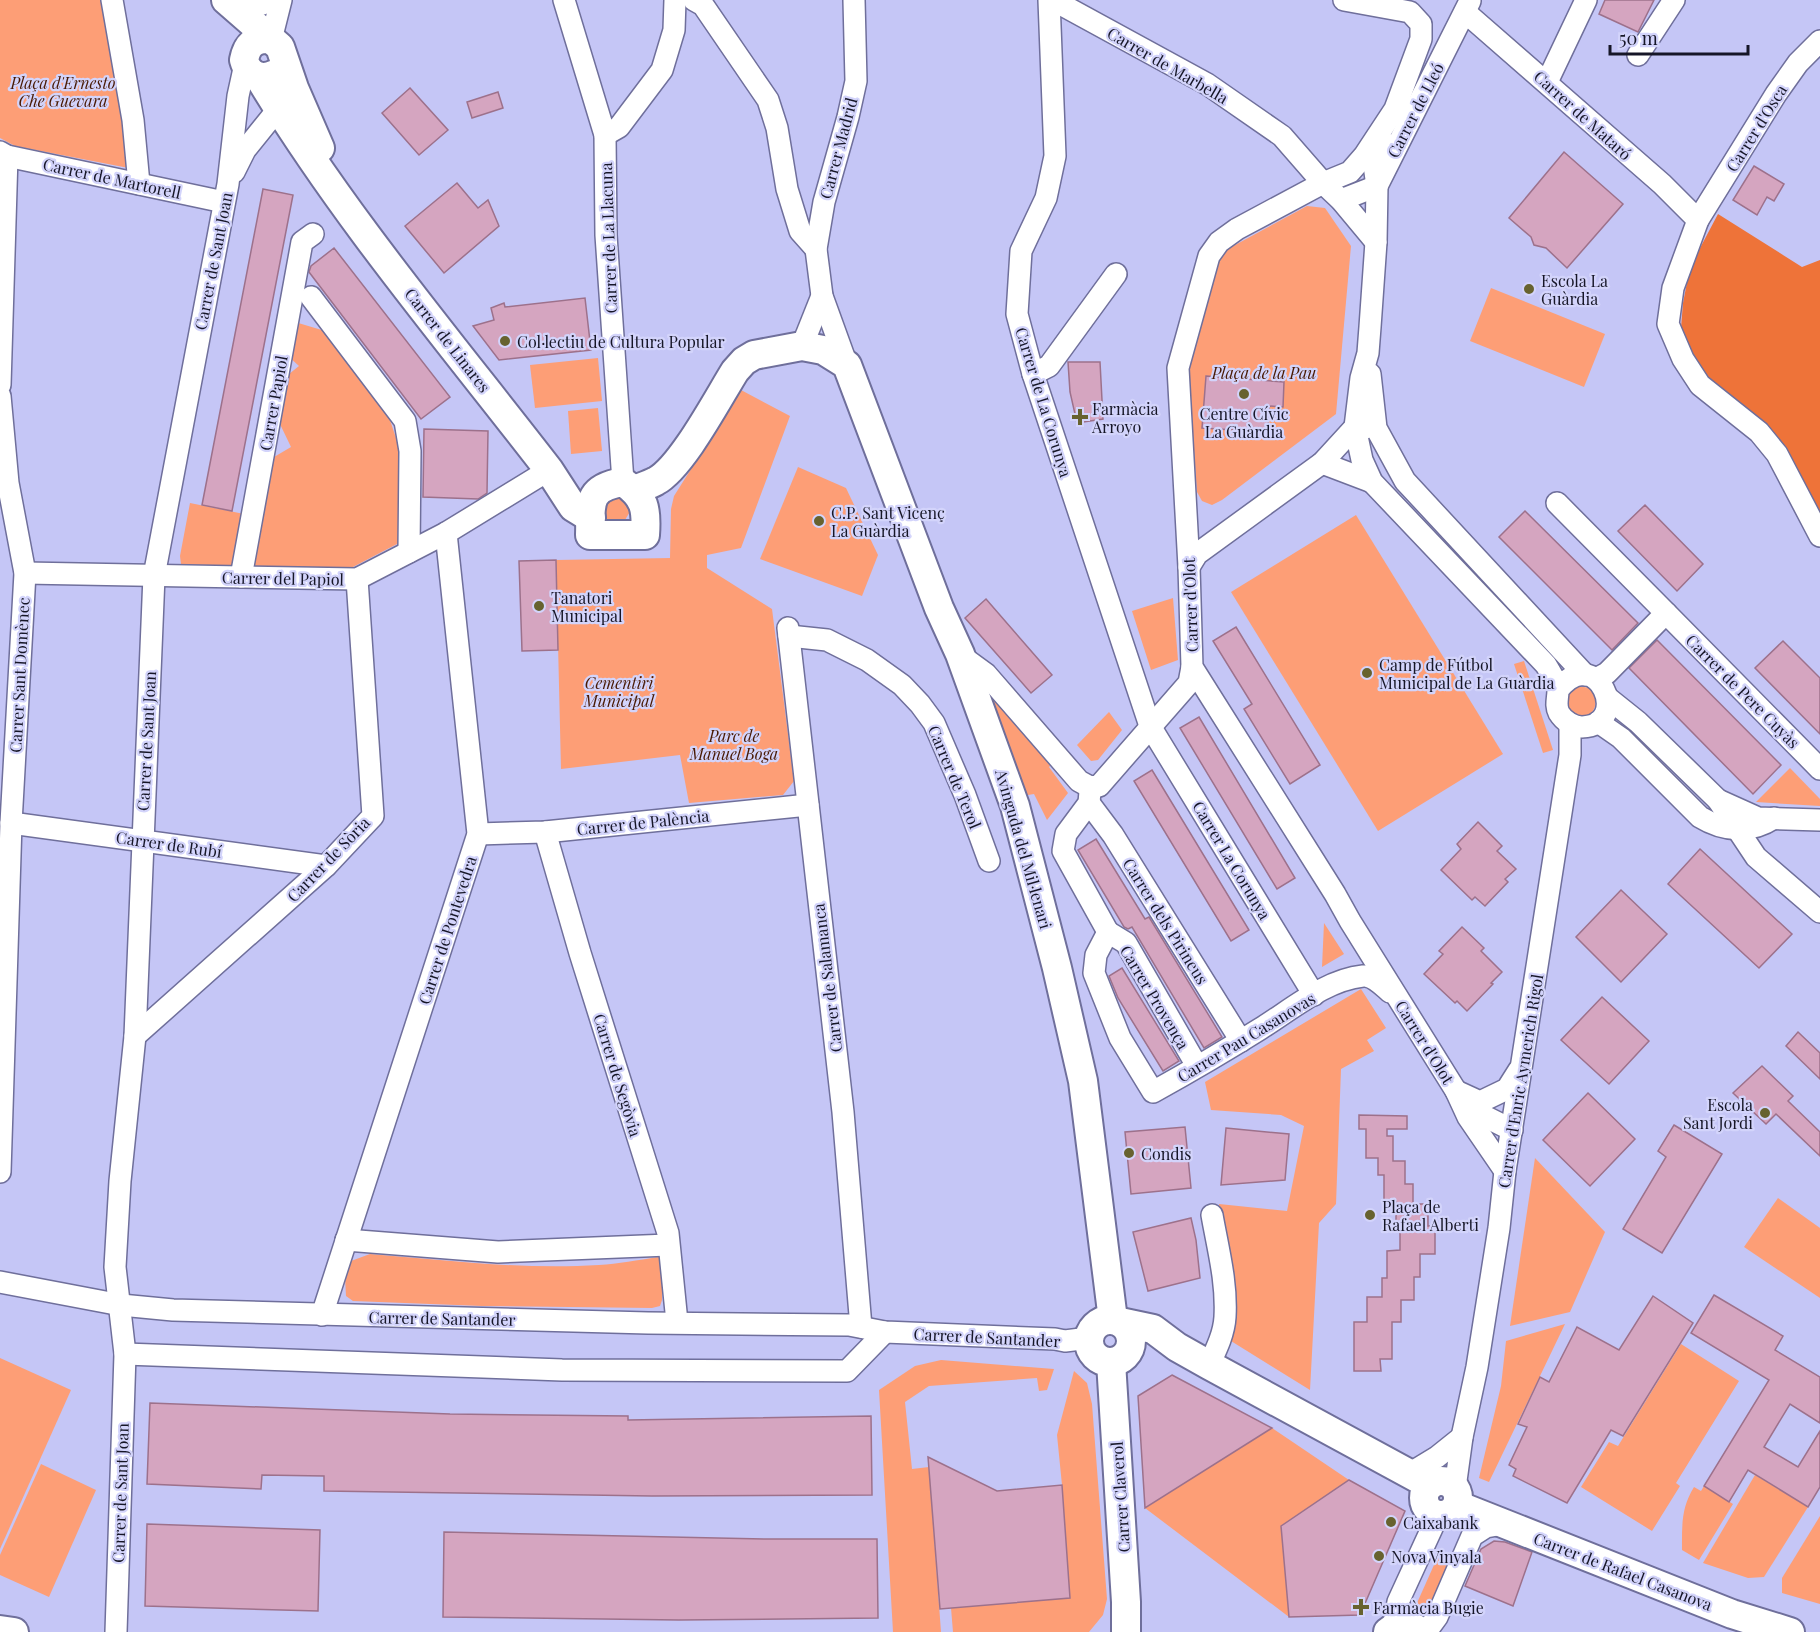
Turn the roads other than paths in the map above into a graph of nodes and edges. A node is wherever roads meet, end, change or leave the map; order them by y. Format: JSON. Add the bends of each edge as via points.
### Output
{"nodes":[{"id":1,"x":112,"y":0,"type":"edge"},
{"id":2,"x":224,"y":0,"type":"edge"},
{"id":3,"x":233,"y":0,"type":"edge"},
{"id":4,"x":270,"y":0,"type":"edge"},
{"id":5,"x":280,"y":0,"type":"edge"},
{"id":6,"x":564,"y":0,"type":"edge"},
{"id":7,"x":675,"y":0,"type":"edge"},
{"id":8,"x":694,"y":0,"type":"edge"},
{"id":9,"x":854,"y":0,"type":"edge"},
{"id":10,"x":1051,"y":0,"type":"edge"},
{"id":11,"x":1344,"y":0,"type":"edge"},
{"id":12,"x":1586,"y":0,"type":"edge"},
{"id":13,"x":1674,"y":0,"type":"edge"},
{"id":14,"x":1368,"y":2,"type":"edge"},
{"id":15,"x":1468,"y":6,"type":"edge"},
{"id":16,"x":1820,"y":41,"type":"edge"},
{"id":17,"x":275,"y":46,"type":"junction"},
{"id":18,"x":1638,"y":55,"type":"dead end"},
{"id":19,"x":249,"y":66,"type":"junction"},
{"id":20,"x":1547,"y":82,"type":"junction"},
{"id":21,"x":286,"y":99,"type":"junction"},
{"id":22,"x":1395,"y":109,"type":"junction"},
{"id":23,"x":605,"y":135,"type":"junction"},
{"id":24,"x":255,"y":136,"type":"junction"},
{"id":25,"x":303,"y":147,"type":"junction"},
{"id":26,"x":3,"y":154,"type":"edge"},
{"id":27,"x":1323,"y":183,"type":"junction"},
{"id":28,"x":139,"y":184,"type":"junction"},
{"id":29,"x":1377,"y":186,"type":"junction"},
{"id":30,"x":226,"y":193,"type":"junction"},
{"id":31,"x":1341,"y":200,"type":"junction"},
{"id":32,"x":347,"y":209,"type":"junction"},
{"id":33,"x":1698,"y":220,"type":"junction"},
{"id":34,"x":313,"y":234,"type":"dead end"},
{"id":35,"x":1376,"y":242,"type":"junction"},
{"id":36,"x":816,"y":249,"type":"junction"},
{"id":37,"x":1116,"y":274,"type":"dead end"},
{"id":38,"x":822,"y":296,"type":"junction"},
{"id":39,"x":311,"y":297,"type":"dead end"},
{"id":40,"x":802,"y":346,"type":"junction"},
{"id":41,"x":1368,"y":353,"type":"junction"},
{"id":42,"x":847,"y":365,"type":"junction"},
{"id":43,"x":1033,"y":374,"type":"junction"},
{"id":44,"x":0,"y":385,"type":"edge"},
{"id":45,"x":0,"y":396,"type":"edge"},
{"id":46,"x":1354,"y":428,"type":"junction"},
{"id":47,"x":1376,"y":428,"type":"junction"},
{"id":48,"x":1360,"y":451,"type":"junction"},
{"id":49,"x":683,"y":453,"type":"junction"},
{"id":50,"x":1322,"y":462,"type":"junction"},
{"id":51,"x":549,"y":470,"type":"junction"},
{"id":52,"x":1372,"y":482,"type":"junction"},
{"id":53,"x":619,"y":487,"type":"junction"},
{"id":54,"x":1557,"y":503,"type":"dead end"},
{"id":55,"x":647,"y":515,"type":"junction"},
{"id":56,"x":591,"y":518,"type":"junction"},
{"id":57,"x":446,"y":533,"type":"junction"},
{"id":58,"x":1820,"y":536,"type":"edge"},
{"id":59,"x":409,"y":552,"type":"junction"},
{"id":60,"x":1189,"y":567,"type":"junction"},
{"id":61,"x":25,"y":573,"type":"junction"},
{"id":62,"x":154,"y":576,"type":"junction"},
{"id":63,"x":241,"y":577,"type":"junction"},
{"id":64,"x":357,"y":579,"type":"junction"},
{"id":65,"x":1666,"y":613,"type":"junction"},
{"id":66,"x":789,"y":632,"type":"joint"},
{"id":67,"x":960,"y":654,"type":"junction"},
{"id":68,"x":1192,"y":667,"type":"junction"},
{"id":69,"x":1590,"y":677,"type":"junction"},
{"id":70,"x":1558,"y":690,"type":"junction"},
{"id":71,"x":1608,"y":698,"type":"junction"},
{"id":72,"x":1598,"y":722,"type":"junction"},
{"id":73,"x":1570,"y":724,"type":"junction"},
{"id":74,"x":1150,"y":726,"type":"junction"},
{"id":75,"x":1820,"y":769,"type":"edge"},
{"id":76,"x":1089,"y":795,"type":"junction"},
{"id":77,"x":1718,"y":800,"type":"junction"},
{"id":78,"x":808,"y":805,"type":"junction"},
{"id":79,"x":1774,"y":818,"type":"junction"},
{"id":80,"x":1820,"y":820,"type":"edge"},
{"id":81,"x":11,"y":823,"type":"junction"},
{"id":82,"x":1731,"y":829,"type":"junction"},
{"id":83,"x":544,"y":832,"type":"junction"},
{"id":84,"x":478,"y":834,"type":"junction"},
{"id":85,"x":142,"y":841,"type":"junction"},
{"id":86,"x":1756,"y":857,"type":"junction"},
{"id":87,"x":989,"y":861,"type":"dead end"},
{"id":88,"x":326,"y":866,"type":"junction"},
{"id":89,"x":1820,"y":912,"type":"edge"},
{"id":90,"x":1350,"y":921,"type":"junction"},
{"id":91,"x":1108,"y":932,"type":"junction"},
{"id":92,"x":1340,"y":982,"type":"junction"},
{"id":93,"x":1314,"y":995,"type":"junction"},
{"id":94,"x":1396,"y":997,"type":"junction"},
{"id":95,"x":135,"y":1036,"type":"junction"},
{"id":96,"x":1241,"y":1041,"type":"junction"},
{"id":97,"x":1522,"y":1065,"type":"junction"},
{"id":98,"x":1197,"y":1066,"type":"junction"},
{"id":99,"x":1456,"y":1091,"type":"junction"},
{"id":100,"x":1468,"y":1117,"type":"junction"},
{"id":101,"x":1510,"y":1138,"type":"junction"},
{"id":102,"x":1505,"y":1171,"type":"junction"},
{"id":103,"x":0,"y":1172,"type":"edge"},
{"id":104,"x":1212,"y":1215,"type":"dead end"},
{"id":105,"x":346,"y":1240,"type":"junction"},
{"id":106,"x":668,"y":1245,"type":"junction"},
{"id":107,"x":0,"y":1282,"type":"edge"},
{"id":108,"x":121,"y":1305,"type":"junction"},
{"id":109,"x":322,"y":1315,"type":"junction"},
{"id":110,"x":1117,"y":1321,"type":"junction"},
{"id":111,"x":677,"y":1322,"type":"junction"},
{"id":112,"x":861,"y":1327,"type":"junction"},
{"id":113,"x":885,"y":1332,"type":"junction"},
{"id":114,"x":1089,"y":1338,"type":"junction"},
{"id":115,"x":1177,"y":1347,"type":"junction"},
{"id":116,"x":125,"y":1354,"type":"junction"},
{"id":117,"x":1120,"y":1357,"type":"junction"},
{"id":118,"x":1209,"y":1365,"type":"junction"},
{"id":119,"x":1462,"y":1437,"type":"junction"},
{"id":120,"x":1437,"y":1492,"type":"junction"},
{"id":121,"x":1503,"y":1524,"type":"junction"},
{"id":122,"x":1756,"y":1627,"type":"edge"},
{"id":123,"x":0,"y":1630,"type":"edge"},
{"id":124,"x":1400,"y":1631,"type":"edge"},
{"id":125,"x":14,"y":1632,"type":"edge"},
{"id":126,"x":116,"y":1632,"type":"edge"},
{"id":127,"x":1126,"y":1632,"type":"edge"},
{"id":128,"x":1426,"y":1632,"type":"edge"},
{"id":129,"x":1790,"y":1632,"type":"edge"}],
"edges":[{"from":1,"to":28,"type":"street","via":[[133,120]]},
{"from":2,"to":17,"type":"street","name":"Carrer de Linares"},
{"from":2,"to":19,"type":"street","name":"Carrer de Linares"},
{"from":3,"to":4,"type":"street","via":[[256,6]]},
{"from":5,"to":17,"type":"street"},
{"from":6,"to":23,"type":"street","name":"Carrer de La Llacuna"},
{"from":7,"to":23,"type":"street","via":[[674,30],[662,70],[619,127]]},
{"from":8,"to":36,"type":"street","via":[[703,5],[768,100],[800,231]]},
{"from":9,"to":36,"type":"street","name":"Carrer Madrid","via":[[855,81]]},
{"from":10,"to":27,"type":"street","name":"Carrer de Marbella","via":[[1207,84],[1282,136]]},
{"from":10,"to":43,"type":"street","name":"Carrer de La Corunya","via":[[1055,156],[1046,198],[1021,251],[1017,314]]},
{"from":11,"to":14,"type":"street"},
{"from":12,"to":20,"type":"street"},
{"from":13,"to":18,"type":"street"},
{"from":14,"to":22,"type":"street","via":[[1410,12],[1421,24],[1421,39]]},
{"from":15,"to":20,"type":"street","name":"Carrer de Mataró"},
{"from":15,"to":29,"type":"street","name":"Carrer de Lleó"},
{"from":16,"to":33,"type":"street","name":"Carrer d'Osca","via":[[1776,94]]},
{"from":17,"to":19,"type":"street","via":[[255,41],[250,44]]},
{"from":17,"to":21,"type":"street","name":"Carrer de Linares"},
{"from":19,"to":21,"type":"street","name":"Carrer de Linares"},
{"from":19,"to":30,"type":"street","name":"Carrer de Sant Joan","via":[[238,96]]},
{"from":20,"to":33,"type":"street","name":"Carrer de Mataró"},
{"from":21,"to":24,"type":"street","name":"Carrer de Sant Joan"},
{"from":21,"to":25,"type":"street","name":"Carrer de Linares"},
{"from":21,"to":32,"type":"street","name":"Carrer de Linares"},
{"from":22,"to":27,"type":"street","via":[[1350,172]]},
{"from":22,"to":29,"type":"street","via":[[1374,165]]},
{"from":23,"to":53,"type":"street","name":"Carrer de La Llacuna"},
{"from":24,"to":25,"type":"street","via":[[279,136]]},
{"from":24,"to":30,"type":"street","name":"Carrer de Sant Joan"},
{"from":25,"to":32,"type":"street","name":"Carrer de Linares"},
{"from":26,"to":28,"type":"street","name":"Carrer de Martorell"},
{"from":26,"to":44,"type":"street"},
{"from":27,"to":31,"type":"street","name":"Carrer de Marbella"},
{"from":27,"to":60,"type":"street","name":"Carrer d'Olot","via":[[1237,229],[1219,242],[1209,256],[1178,368]]},
{"from":28,"to":30,"type":"street","name":"Carrer de Martorell"},
{"from":29,"to":31,"type":"street"},
{"from":29,"to":35,"type":"street"},
{"from":30,"to":62,"type":"street","name":"Carrer de Sant Joan"},
{"from":31,"to":35,"type":"street","name":"Carrer de Marbella"},
{"from":32,"to":51,"type":"street","name":"Carrer de Linares"},
{"from":33,"to":58,"type":"street","name":"Carrer d'Osca","via":[[1673,288],[1668,324],[1700,385],[1759,432],[1777,454]]},
{"from":34,"to":63,"type":"street","name":"Carrer Papiol","via":[[302,242]]},
{"from":35,"to":41,"type":"street"},
{"from":36,"to":38,"type":"street","name":"Carrer Madrid"},
{"from":37,"to":43,"type":"street","via":[[1049,366]]},
{"from":38,"to":40,"type":"street","name":"Carrer Madrid"},
{"from":38,"to":42,"type":"street","name":"Carrer Madrid"},
{"from":39,"to":59,"type":"street","via":[[405,421],[410,451]]},
{"from":40,"to":42,"type":"street","via":[[823,350]]},
{"from":40,"to":49,"type":"street","via":[[754,355],[744,361]]},
{"from":41,"to":46,"type":"street"},
{"from":41,"to":47,"type":"street"},
{"from":42,"to":67,"type":"street","name":"Avinguda del Mil·lenari"},
{"from":43,"to":74,"type":"street","name":"Carrer de La Corunya"},
{"from":45,"to":61,"type":"street","name":"Carrer Sant Domènec","via":[[8,483]]},
{"from":46,"to":47,"type":"street"},
{"from":46,"to":48,"type":"street"},
{"from":46,"to":50,"type":"street"},
{"from":47,"to":48,"type":"street"},
{"from":47,"to":69,"type":"street","via":[[1405,481]]},
{"from":48,"to":50,"type":"street"},
{"from":48,"to":52,"type":"street"},
{"from":49,"to":53,"type":"street","via":[[657,481]]},
{"from":49,"to":55,"type":"street","via":[[668,493]]},
{"from":50,"to":52,"type":"street"},
{"from":50,"to":60,"type":"street","via":[[1197,554]]},
{"from":51,"to":53,"type":"street","name":"Carrer de Linares","via":[[576,484]]},
{"from":51,"to":56,"type":"street","name":"Carrer de Linares","via":[[573,507]]},
{"from":51,"to":57,"type":"street","name":"Carrer del Papiol"},
{"from":52,"to":70,"type":"street","via":[[1532,647]]},
{"from":53,"to":55,"type":"street","via":[[644,504]]},
{"from":53,"to":56,"type":"street","via":[[591,501]]},
{"from":54,"to":65,"type":"street","name":"Carrer de Pere Cuyàs"},
{"from":55,"to":56,"type":"street","name":"Carrer de Linares","via":[[645,535],[590,536]]},
{"from":57,"to":59,"type":"street","name":"Carrer del Papiol"},
{"from":57,"to":84,"type":"street","name":"Carrer de Pontevedra"},
{"from":59,"to":64,"type":"street","name":"Carrer del Papiol"},
{"from":60,"to":68,"type":"street","name":"Carrer d'Olot"},
{"from":61,"to":62,"type":"street","name":"Carrer del Papiol"},
{"from":61,"to":81,"type":"street","name":"Carrer Sant Domènec"},
{"from":62,"to":63,"type":"street","name":"Carrer del Papiol"},
{"from":62,"to":85,"type":"street","name":"Carrer de Sant Joan"},
{"from":63,"to":64,"type":"street","name":"Carrer del Papiol"},
{"from":64,"to":88,"type":"street","name":"Carrer de Sòria","via":[[373,816]]},
{"from":65,"to":69,"type":"street","via":[[1607,673]]},
{"from":65,"to":75,"type":"street","name":"Carrer de Pere Cuyàs"},
{"from":66,"to":78,"type":"street","name":"Carrer de Salamanca"},
{"from":66,"to":87,"type":"street","name":"Carrer de Terol","via":[[827,640],[867,660],[902,685],[920,704],[934,723],[966,795]]},
{"from":67,"to":76,"type":"street","name":"Carrer dels Pirineus","via":[[986,674]]},
{"from":67,"to":110,"type":"street","name":"Avinguda del Mil·lenari","via":[[1015,806],[1069,1019],[1083,1081]]},
{"from":68,"to":74,"type":"street","via":[[1189,683]]},
{"from":68,"to":90,"type":"street","name":"Carrer d'Olot"},
{"from":69,"to":70,"type":"street","via":[[1568,679]]},
{"from":69,"to":71,"type":"street","via":[[1605,688]]},
{"from":70,"to":73,"type":"street","via":[[1559,712]]},
{"from":71,"to":72,"type":"street","via":[[1608,706]]},
{"from":71,"to":77,"type":"street"},
{"from":72,"to":73,"type":"street","via":[[1584,727]]},
{"from":72,"to":82,"type":"street","via":[[1621,738],[1700,817],[1712,825]]},
{"from":73,"to":97,"type":"street","name":"Carrer d'Enric Aymerich Rigol","via":[[1570,755]]},
{"from":74,"to":76,"type":"street"},
{"from":74,"to":93,"type":"street","name":"Carrer La Corunya"},
{"from":76,"to":91,"type":"street","via":[[1066,834],[1063,851]]},
{"from":76,"to":96,"type":"street","name":"Carrer dels Pirineus"},
{"from":77,"to":79,"type":"street","via":[[1758,818]]},
{"from":77,"to":82,"type":"street"},
{"from":78,"to":83,"type":"street","name":"Carrer de Palència"},
{"from":78,"to":112,"type":"street","name":"Carrer de Salamanca","via":[[843,1112]]},
{"from":79,"to":80,"type":"street"},
{"from":79,"to":82,"type":"street","via":[[1762,826]]},
{"from":79,"to":86,"type":"street"},
{"from":81,"to":85,"type":"street","name":"Carrer de Rubí"},
{"from":81,"to":103,"type":"street","name":"Carrer Sant Domènec"},
{"from":82,"to":86,"type":"street"},
{"from":83,"to":84,"type":"street","name":"Carrer de Palència"},
{"from":83,"to":106,"type":"street","name":"Carrer de Segòvia","via":[[668,1233]]},
{"from":84,"to":105,"type":"street","name":"Carrer de Pontevedra"},
{"from":85,"to":88,"type":"street","name":"Carrer de Rubí"},
{"from":85,"to":95,"type":"street","name":"Carrer de Sant Joan"},
{"from":86,"to":89,"type":"street"},
{"from":88,"to":95,"type":"street","name":"Carrer de Sòria"},
{"from":90,"to":92,"type":"street","name":"Carrer Pau Casanovas","via":[[1359,957]]},
{"from":90,"to":94,"type":"street","name":"Carrer d'Olot"},
{"from":91,"to":98,"type":"street","name":"Carrer Provença","via":[[1126,943]]},
{"from":91,"to":98,"type":"street","name":"Carrer Pau Casanovas","via":[[1096,955],[1094,973],[1120,1038],[1153,1092]]},
{"from":92,"to":93,"type":"street","name":"Carrer Pau Casanovas"},
{"from":92,"to":94,"type":"street","name":"Carrer Pau Casanovas","via":[[1364,976]]},
{"from":93,"to":96,"type":"street","name":"Carrer Pau Casanovas"},
{"from":94,"to":99,"type":"street","name":"Carrer d'Olot"},
{"from":95,"to":108,"type":"street","name":"Carrer de Sant Joan","via":[[115,1267]]},
{"from":96,"to":98,"type":"street","name":"Carrer Pau Casanovas"},
{"from":97,"to":99,"type":"street","name":"Carrer d'Olot","via":[[1507,1089],[1480,1102]]},
{"from":97,"to":101,"type":"street","name":"Carrer d'Enric Aymerich Rigol"},
{"from":99,"to":100,"type":"street","name":"Carrer d'Olot"},
{"from":99,"to":101,"type":"street","name":"Carrer d'Olot"},
{"from":100,"to":101,"type":"street","name":"Carrer d'Olot"},
{"from":100,"to":102,"type":"street","name":"Carrer d'Olot"},
{"from":101,"to":102,"type":"street","name":"Carrer d'Enric Aymerich Rigol"},
{"from":102,"to":119,"type":"street","name":"Carrer d'Enric Aymerich Rigol","via":[[1478,1367]]},
{"from":104,"to":118,"type":"street","via":[[1223,1264],[1225,1318],[1220,1342]]},
{"from":105,"to":106,"type":"street","via":[[498,1252]]},
{"from":105,"to":109,"type":"street","name":"Carrer de Pontevedra"},
{"from":106,"to":111,"type":"street","name":"Carrer de Segòvia"},
{"from":107,"to":108,"type":"street","name":"Carrer de Santander"},
{"from":108,"to":109,"type":"street","name":"Carrer de Santander"},
{"from":108,"to":116,"type":"street","name":"Carrer de Sant Joan"},
{"from":109,"to":111,"type":"street","name":"Carrer de Santander"},
{"from":110,"to":114,"type":"street","via":[[1100,1322]]},
{"from":110,"to":115,"type":"street","name":"Carrer de Rafael Casanova","via":[[1153,1329]]},
{"from":110,"to":117,"type":"street","via":[[1131,1339]]},
{"from":111,"to":112,"type":"street","name":"Carrer de Santander"},
{"from":112,"to":113,"type":"street","name":"Carrer de Santander"},
{"from":113,"to":114,"type":"street","name":"Carrer de Santander","via":[[1065,1341]]},
{"from":113,"to":116,"type":"street","via":[[847,1371],[562,1370]]},
{"from":114,"to":117,"type":"street","via":[[1096,1357]]},
{"from":115,"to":117,"type":"street"},
{"from":115,"to":118,"type":"street","name":"Carrer de Rafael Casanova"},
{"from":116,"to":126,"type":"street","name":"Carrer de Sant Joan"},
{"from":117,"to":127,"type":"street","name":"Carrer Claverol"},
{"from":118,"to":120,"type":"street","name":"Carrer de Rafael Casanova"},
{"from":119,"to":120,"type":"street","name":"Carrer d'Enric Aymerich Rigol"},
{"from":119,"to":120,"type":"street","via":[[1437,1457]]},
{"from":120,"to":121,"type":"street","name":"Carrer de Rafael Casanova"},
{"from":120,"to":124,"type":"street","name":"Carrer d'Enric Aymerich Rigol","via":[[1398,1602]]},
{"from":121,"to":122,"type":"street","name":"Carrer de Rafael Casanova"},
{"from":121,"to":128,"type":"street","via":[[1486,1527],[1472,1536],[1437,1617]]},
{"from":122,"to":129,"type":"street","name":"Carrer de Rafael Casanova"},
{"from":123,"to":125,"type":"street"}]}
